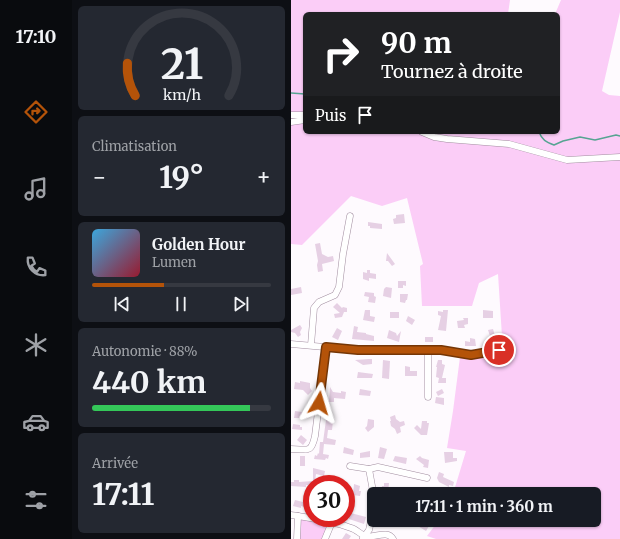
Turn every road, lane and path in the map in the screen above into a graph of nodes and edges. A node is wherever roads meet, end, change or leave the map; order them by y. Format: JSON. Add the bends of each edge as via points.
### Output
{"nodes":[{"id":1,"x":291,"y":115,"type":"edge"},
{"id":2,"x":303,"y":115,"type":"edge"},
{"id":3,"x":303,"y":120,"type":"edge"},
{"id":4,"x":291,"y":122,"type":"edge"},
{"id":5,"x":427,"y":134,"type":"edge"},
{"id":6,"x":620,"y":157,"type":"edge"},
{"id":7,"x":350,"y":216,"type":"dead end"},
{"id":8,"x":291,"y":344,"type":"edge"},
{"id":9,"x":311,"y":345,"type":"junction"},
{"id":10,"x":326,"y":347,"type":"junction"},
{"id":11,"x":428,"y":350,"type":"junction"},
{"id":12,"x":499,"y":350,"type":"dead end"},
{"id":13,"x":428,"y":397,"type":"dead end"},
{"id":14,"x":291,"y":449,"type":"edge"},
{"id":15,"x":350,"y":466,"type":"dead end"},
{"id":16,"x":369,"y":469,"type":"junction"},
{"id":17,"x":427,"y":478,"type":"dead end"},
{"id":18,"x":372,"y":487,"type":"edge"},
{"id":19,"x":294,"y":515,"type":"edge"},
{"id":20,"x":330,"y":527,"type":"edge"},
{"id":21,"x":350,"y":527,"type":"edge"},
{"id":22,"x":370,"y":527,"type":"edge"},
{"id":23,"x":364,"y":538,"type":"edge"},
{"id":24,"x":297,"y":539,"type":"edge"},
{"id":25,"x":325,"y":539,"type":"edge"},
{"id":26,"x":393,"y":539,"type":"edge"}],
"edges":[{"from":1,"to":2,"type":"street"},
{"from":3,"to":4,"type":"street"},
{"from":5,"to":6,"type":"street","via":[[447,139],[509,144],[567,160]]},
{"from":7,"to":9,"type":"street","via":[[338,290],[335,295],[319,302],[314,308]]},
{"from":8,"to":9,"type":"street"},
{"from":9,"to":10,"type":"street"},
{"from":10,"to":11,"type":"street","via":[[358,350]]},
{"from":10,"to":14,"type":"street","via":[[313,447]]},
{"from":11,"to":12,"type":"street","via":[[471,355]]},
{"from":11,"to":13,"type":"street"},
{"from":15,"to":16,"type":"street"},
{"from":16,"to":17,"type":"street","via":[[379,467]]},
{"from":16,"to":18,"type":"street"},
{"from":19,"to":24,"type":"street"},
{"from":20,"to":25,"type":"street"},
{"from":21,"to":23,"type":"street"},
{"from":22,"to":23,"type":"street"},
{"from":23,"to":26,"type":"street","via":[[387,534]]}]}
